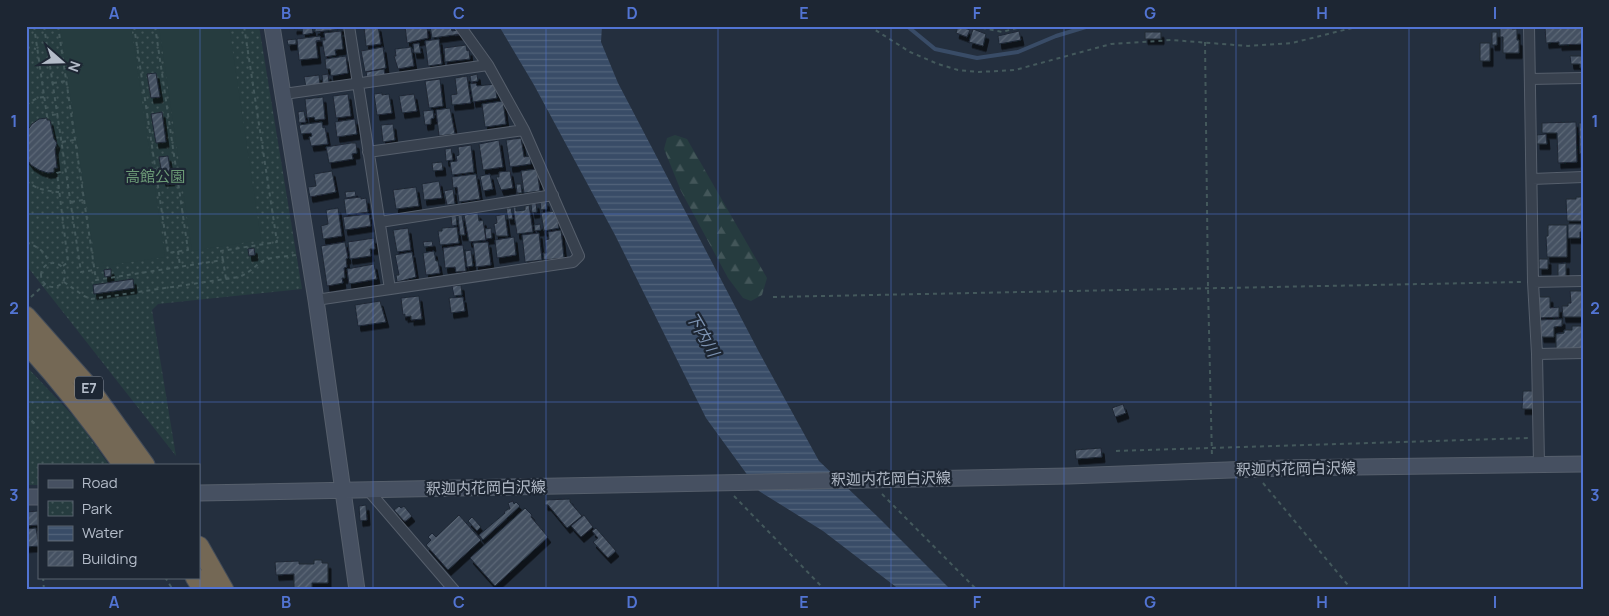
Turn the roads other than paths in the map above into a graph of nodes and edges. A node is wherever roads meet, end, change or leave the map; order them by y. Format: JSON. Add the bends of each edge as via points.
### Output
{"nodes":[{"id":1,"x":272,"y":26,"type":"edge"},
{"id":2,"x":349,"y":26,"type":"edge"},
{"id":3,"x":460,"y":26,"type":"edge"},
{"id":4,"x":1529,"y":26,"type":"edge"},
{"id":5,"x":488,"y":65,"type":"junction"},
{"id":6,"x":1583,"y":78,"type":"edge"},
{"id":7,"x":1530,"y":79,"type":"junction"},
{"id":8,"x":357,"y":84,"type":"junction"},
{"id":9,"x":284,"y":94,"type":"junction"},
{"id":10,"x":524,"y":130,"type":"junction"},
{"id":11,"x":368,"y":152,"type":"junction"},
{"id":12,"x":1583,"y":177,"type":"edge"},
{"id":13,"x":1532,"y":179,"type":"junction"},
{"id":14,"x":553,"y":195,"type":"junction"},
{"id":15,"x":380,"y":222,"type":"junction"},
{"id":16,"x":1583,"y":281,"type":"edge"},
{"id":17,"x":1532,"y":282,"type":"junction"},
{"id":18,"x":390,"y":290,"type":"junction"},
{"id":19,"x":316,"y":300,"type":"junction"},
{"id":20,"x":26,"y":316,"type":"edge"},
{"id":21,"x":26,"y":343,"type":"edge"},
{"id":22,"x":1583,"y":353,"type":"edge"},
{"id":23,"x":1536,"y":354,"type":"junction"},
{"id":24,"x":122,"y":464,"type":"edge"},
{"id":25,"x":145,"y":464,"type":"edge"},
{"id":26,"x":1540,"y":464,"type":"junction"},
{"id":27,"x":1583,"y":464,"type":"edge"},
{"id":28,"x":343,"y":490,"type":"junction"},
{"id":29,"x":368,"y":490,"type":"junction"},
{"id":30,"x":200,"y":493,"type":"edge"},
{"id":31,"x":200,"y":548,"type":"edge"},
{"id":32,"x":197,"y":578,"type":"edge"},
{"id":33,"x":203,"y":590,"type":"edge"},
{"id":34,"x":224,"y":590,"type":"edge"},
{"id":35,"x":357,"y":590,"type":"edge"},
{"id":36,"x":454,"y":590,"type":"edge"}],
"edges":[{"from":1,"to":9,"type":"main road"},
{"from":2,"to":8,"type":"street"},
{"from":3,"to":5,"type":"street"},
{"from":4,"to":7,"type":"street"},
{"from":5,"to":8,"type":"street"},
{"from":5,"to":10,"type":"street"},
{"from":6,"to":7,"type":"street"},
{"from":7,"to":13,"type":"street"},
{"from":8,"to":9,"type":"street"},
{"from":8,"to":11,"type":"street"},
{"from":9,"to":19,"type":"main road"},
{"from":10,"to":11,"type":"street"},
{"from":10,"to":14,"type":"street"},
{"from":11,"to":15,"type":"street"},
{"from":12,"to":13,"type":"street"},
{"from":13,"to":17,"type":"street"},
{"from":14,"to":15,"type":"street"},
{"from":14,"to":18,"type":"street","via":[[579,256],[573,262]]},
{"from":15,"to":18,"type":"street"},
{"from":16,"to":17,"type":"street"},
{"from":17,"to":23,"type":"street"},
{"from":18,"to":19,"type":"street"},
{"from":19,"to":28,"type":"main road"},
{"from":20,"to":25,"type":"highway","number":"E7","via":[[88,386]]},
{"from":21,"to":24,"type":"highway","number":"E7","via":[[96,426]]},
{"from":22,"to":23,"type":"street"},
{"from":23,"to":26,"type":"street"},
{"from":26,"to":27,"type":"main road","name":"釈迦内花岡白沢線"},
{"from":26,"to":29,"type":"main road","name":"釈迦内花岡白沢線"},
{"from":28,"to":29,"type":"main road","name":"釈迦内花岡白沢線"},
{"from":28,"to":30,"type":"main road","name":"釈迦内花岡白沢線"},
{"from":28,"to":35,"type":"main road"},
{"from":29,"to":36,"type":"street"},
{"from":31,"to":34,"type":"highway"},
{"from":32,"to":33,"type":"highway"}]}
